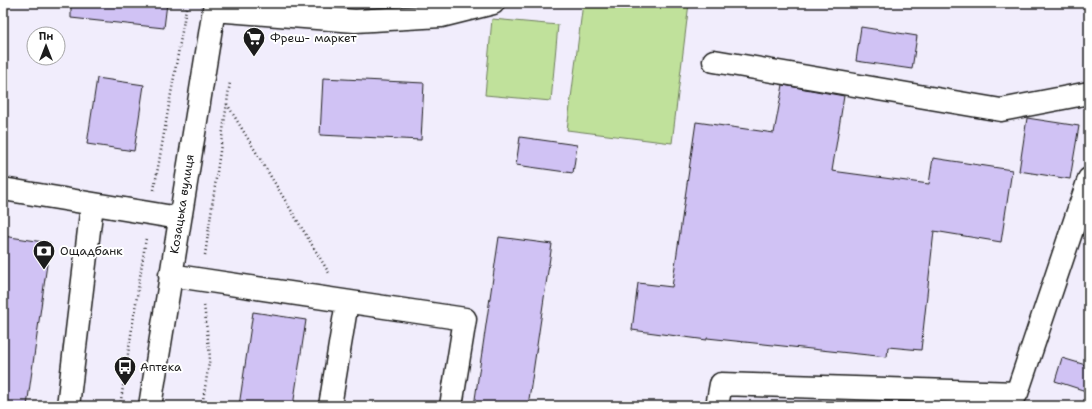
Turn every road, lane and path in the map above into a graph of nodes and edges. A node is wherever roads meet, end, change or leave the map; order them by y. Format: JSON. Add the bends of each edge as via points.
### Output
{"nodes":[{"id":1,"x":494,"y":3,"type":"edge"},
{"id":2,"x":214,"y":6,"type":"edge"},
{"id":3,"x":714,"y":61,"type":"dead end"},
{"id":4,"x":203,"y":74,"type":"junction"},
{"id":5,"x":231,"y":76,"type":"dead end"},
{"id":6,"x":1089,"y":93,"type":"edge"},
{"id":7,"x":227,"y":103,"type":"junction"},
{"id":8,"x":1089,"y":179,"type":"edge"},
{"id":9,"x":3,"y":189,"type":"edge"},
{"id":10,"x":92,"y":205,"type":"junction"},
{"id":11,"x":179,"y":218,"type":"junction"},
{"id":12,"x":170,"y":275,"type":"junction"},
{"id":13,"x":201,"y":279,"type":"junction"},
{"id":14,"x":347,"y":302,"type":"junction"},
{"id":15,"x":1014,"y":399,"type":"edge"},
{"id":16,"x":68,"y":406,"type":"edge"},
{"id":17,"x":150,"y":406,"type":"edge"},
{"id":18,"x":202,"y":406,"type":"edge"},
{"id":19,"x":330,"y":406,"type":"edge"},
{"id":20,"x":451,"y":406,"type":"edge"},
{"id":21,"x":717,"y":406,"type":"edge"}],
"edges":[{"from":1,"to":2,"type":"street","via":[[441,16],[355,21]]},
{"from":2,"to":4,"type":"street","name":"Козацька вулиця"},
{"from":3,"to":6,"type":"street","via":[[1001,110]]},
{"from":4,"to":7,"type":"path"},
{"from":4,"to":11,"type":"street","name":"Козацька вулиця"},
{"from":5,"to":7,"type":"path"},
{"from":7,"to":13,"type":"path"},
{"from":7,"to":14,"type":"path"},
{"from":8,"to":15,"type":"street"},
{"from":9,"to":10,"type":"street"},
{"from":10,"to":11,"type":"street"},
{"from":10,"to":16,"type":"street"},
{"from":11,"to":12,"type":"street","name":"Козацька вулиця"},
{"from":12,"to":13,"type":"street"},
{"from":12,"to":17,"type":"street","name":"Козацька вулиця"},
{"from":13,"to":14,"type":"street"},
{"from":13,"to":18,"type":"path","via":[[210,357]]},
{"from":14,"to":19,"type":"street"},
{"from":14,"to":20,"type":"street","via":[[464,319]]},
{"from":15,"to":21,"type":"street","via":[[721,384]]}]}
